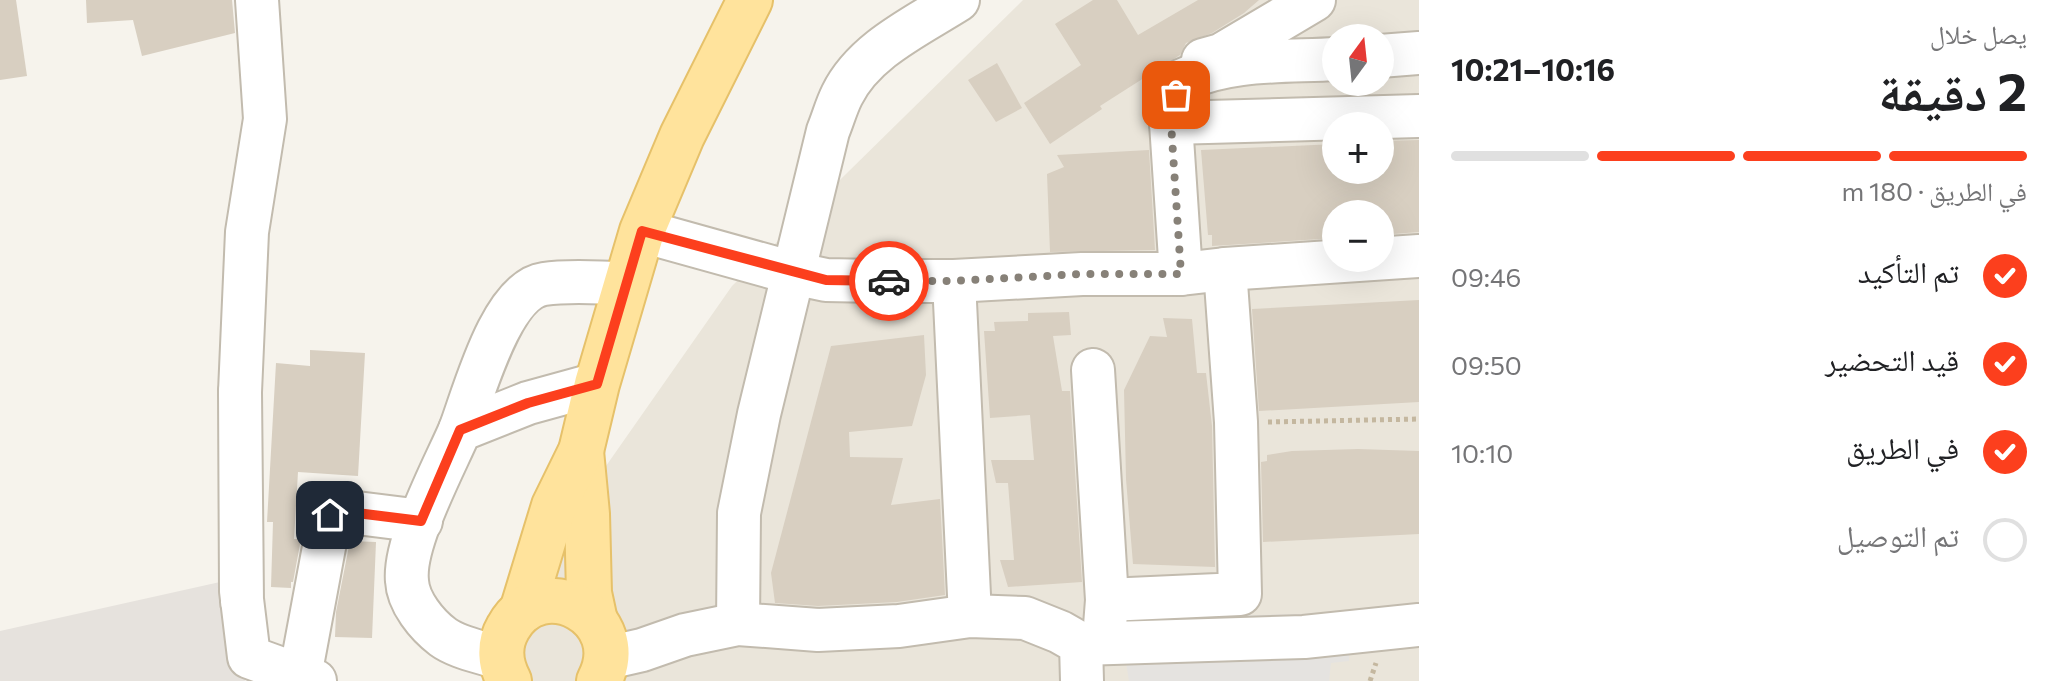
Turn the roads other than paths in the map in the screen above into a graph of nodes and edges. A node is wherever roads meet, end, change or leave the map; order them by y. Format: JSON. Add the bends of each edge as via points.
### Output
{"nodes":[{"id":1,"x":257,"y":0,"type":"edge"},
{"id":2,"x":750,"y":0,"type":"edge"},
{"id":3,"x":958,"y":0,"type":"edge"},
{"id":4,"x":1314,"y":0,"type":"edge"},
{"id":5,"x":1419,"y":53,"type":"edge"},
{"id":6,"x":1394,"y":55,"type":"edge"},
{"id":7,"x":1322,"y":60,"type":"edge"},
{"id":8,"x":1183,"y":80,"type":"junction"},
{"id":9,"x":1419,"y":116,"type":"edge"},
{"id":10,"x":1171,"y":123,"type":"junction"},
{"id":11,"x":642,"y":231,"type":"junction"},
{"id":12,"x":1419,"y":256,"type":"edge"},
{"id":13,"x":1225,"y":269,"type":"junction"},
{"id":14,"x":793,"y":273,"type":"junction"},
{"id":15,"x":1181,"y":274,"type":"junction"},
{"id":16,"x":954,"y":281,"type":"junction"},
{"id":17,"x":625,"y":283,"type":"junction"},
{"id":18,"x":1093,"y":370,"type":"dead end"},
{"id":19,"x":597,"y":384,"type":"junction"},
{"id":20,"x":460,"y":430,"type":"junction"},
{"id":21,"x":581,"y":451,"type":"junction"},
{"id":22,"x":421,"y":521,"type":"junction"},
{"id":23,"x":1107,"y":600,"type":"junction"},
{"id":24,"x":522,"y":611,"type":"junction"},
{"id":25,"x":970,"y":616,"type":"junction"},
{"id":26,"x":738,"y":624,"type":"junction"},
{"id":27,"x":1419,"y":625,"type":"edge"},
{"id":28,"x":600,"y":653,"type":"edge"},
{"id":29,"x":1089,"y":656,"type":"edge"},
{"id":30,"x":492,"y":675,"type":"edge"},
{"id":31,"x":308,"y":679,"type":"edge"}],
"edges":[{"from":1,"to":31,"type":"street","via":[[265,119],[247,232],[240,392],[242,602],[249,657]]},
{"from":2,"to":11,"type":"main road"},
{"from":3,"to":14,"type":"street","via":[[862,66],[843,94],[828,131]]},
{"from":4,"to":8,"type":"street","via":[[1221,55],[1194,65]]},
{"from":5,"to":6,"type":"street"},
{"from":7,"to":8,"type":"street","via":[[1224,66]]},
{"from":8,"to":10,"type":"street"},
{"from":9,"to":10,"type":"street"},
{"from":10,"to":15,"type":"street"},
{"from":11,"to":14,"type":"street"},
{"from":11,"to":17,"type":"main road"},
{"from":12,"to":13,"type":"street"},
{"from":13,"to":15,"type":"street"},
{"from":13,"to":23,"type":"street","via":[[1240,594]]},
{"from":14,"to":16,"type":"street","via":[[826,280]]},
{"from":14,"to":26,"type":"street","via":[[739,513]]},
{"from":15,"to":16,"type":"street"},
{"from":16,"to":25,"type":"street"},
{"from":17,"to":19,"type":"main road"},
{"from":17,"to":20,"type":"street","via":[[541,284],[518,298],[503,319]]},
{"from":18,"to":23,"type":"street"},
{"from":19,"to":20,"type":"street"},
{"from":19,"to":21,"type":"main road"},
{"from":20,"to":22,"type":"street"},
{"from":21,"to":24,"type":"main road","via":[[554,506]]},
{"from":21,"to":28,"type":"main road","via":[[589,593]]},
{"from":22,"to":30,"type":"street","via":[[406,583],[422,617]]},
{"from":22,"to":31,"type":"street","via":[[341,511],[330,515]]},
{"from":23,"to":29,"type":"street"},
{"from":24,"to":28,"type":"main road","via":[[560,601],[580,607]]},
{"from":24,"to":30,"type":"main road","via":[[505,632]]},
{"from":25,"to":26,"type":"street","via":[[818,630]]},
{"from":25,"to":29,"type":"street","via":[[1025,618]]},
{"from":26,"to":28,"type":"street","via":[[642,650]]},
{"from":27,"to":29,"type":"street"}]}
